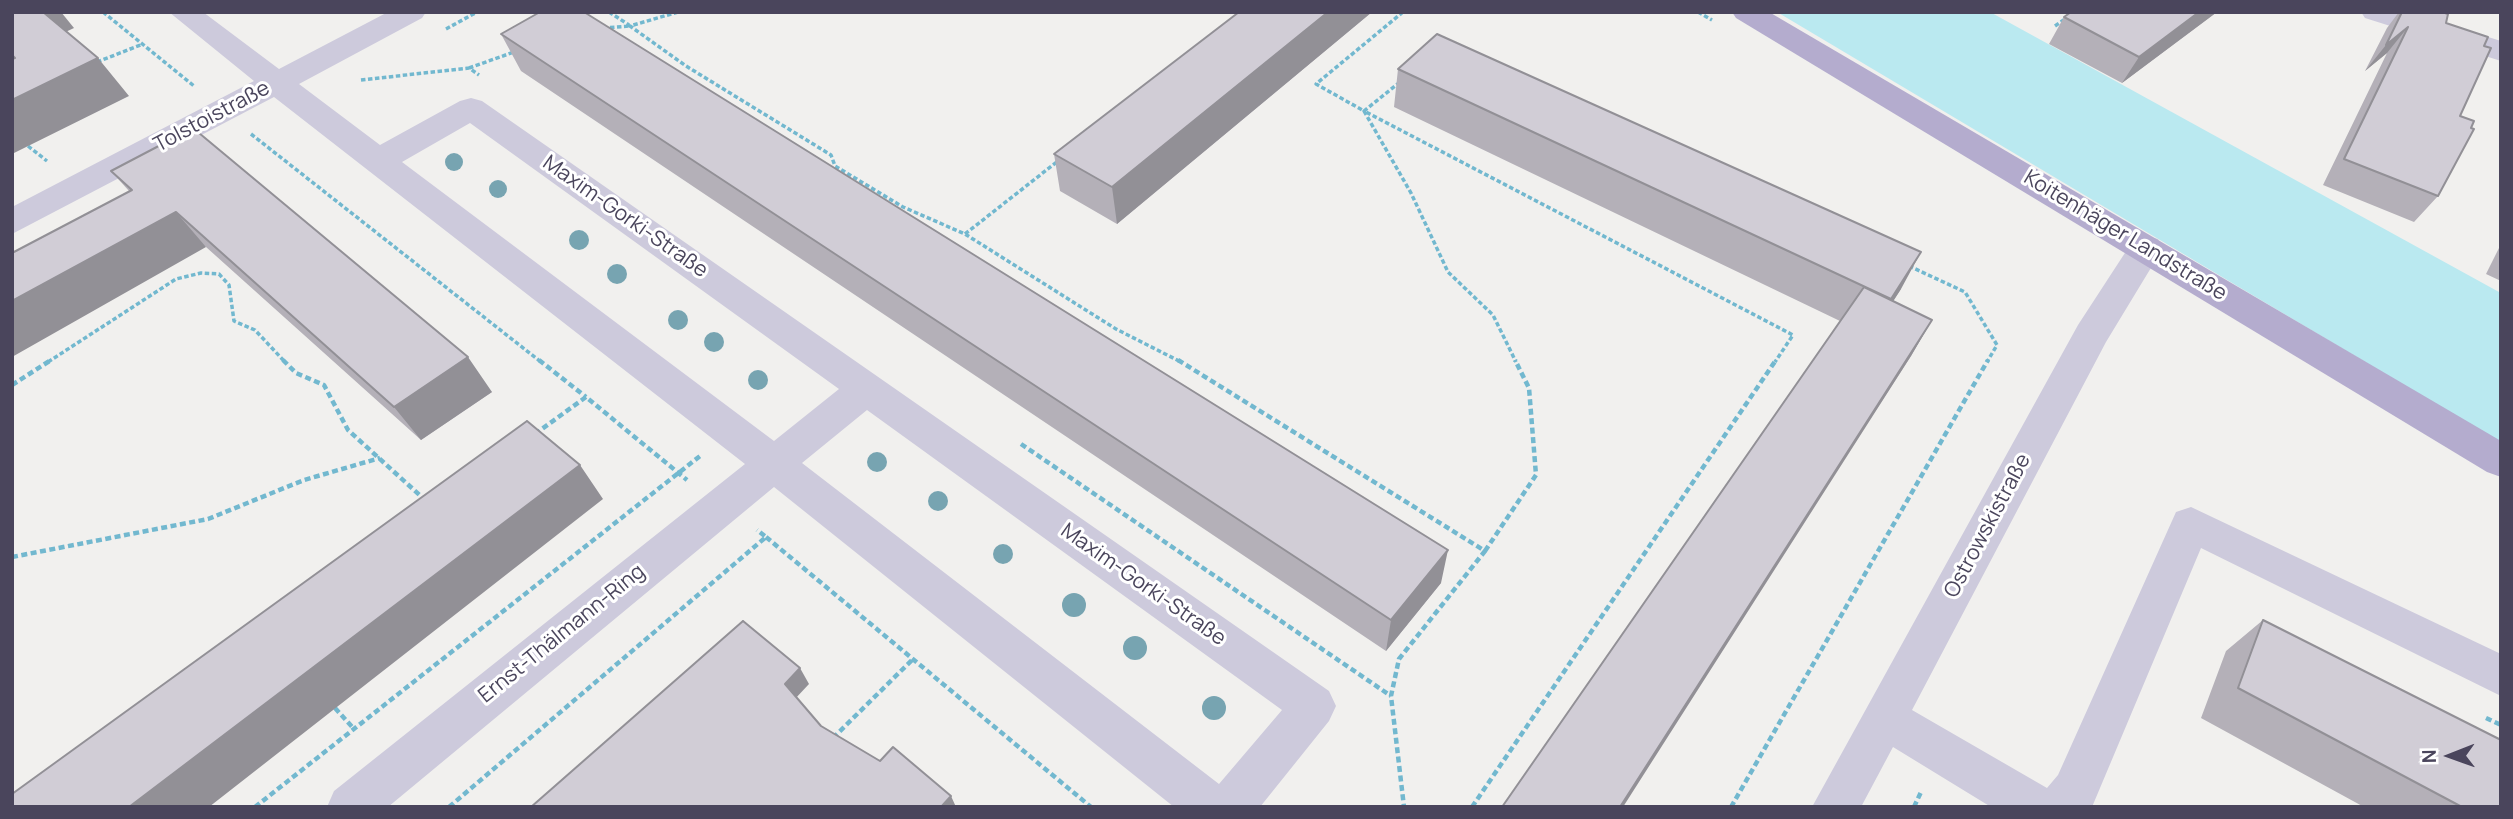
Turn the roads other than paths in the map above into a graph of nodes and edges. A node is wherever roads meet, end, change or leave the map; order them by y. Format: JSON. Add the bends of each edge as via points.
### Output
{"nodes":[{"id":1,"x":184,"y":12,"type":"edge"},
{"id":2,"x":411,"y":12,"type":"edge"},
{"id":3,"x":1747,"y":12,"type":"edge"},
{"id":4,"x":2376,"y":12,"type":"edge"},
{"id":5,"x":2501,"y":51,"type":"edge"},
{"id":6,"x":276,"y":83,"type":"junction"},
{"id":7,"x":378,"y":161,"type":"junction"},
{"id":8,"x":12,"y":222,"type":"edge"},
{"id":9,"x":2146,"y":248,"type":"junction"},
{"id":10,"x":866,"y":389,"type":"junction"},
{"id":11,"x":2501,"y":461,"type":"edge"},
{"id":12,"x":773,"y":462,"type":"junction"},
{"id":13,"x":2501,"y":676,"type":"edge"},
{"id":14,"x":1885,"y":718,"type":"junction"},
{"id":15,"x":351,"y":807,"type":"edge"},
{"id":16,"x":1212,"y":807,"type":"edge"},
{"id":17,"x":1230,"y":807,"type":"edge"},
{"id":18,"x":1836,"y":807,"type":"edge"},
{"id":19,"x":2035,"y":807,"type":"edge"},
{"id":20,"x":2061,"y":807,"type":"edge"}],
"edges":[{"from":1,"to":6,"type":"street"},
{"from":2,"to":6,"type":"street","name":"Tolstoistraße"},
{"from":3,"to":9,"type":"main road","name":"Koitenhäger Landstraße"},
{"from":4,"to":5,"type":"street"},
{"from":6,"to":7,"type":"street"},
{"from":6,"to":8,"type":"street","name":"Tolstoistraße"},
{"from":7,"to":10,"type":"street","name":"Maxim-Gorki-Straße","via":[[471,108]]},
{"from":7,"to":12,"type":"street"},
{"from":9,"to":11,"type":"main road","name":"Koitenhäger Landstraße"},
{"from":9,"to":14,"type":"street","name":"Ostrowskistraße","via":[[2091,335]]},
{"from":10,"to":12,"type":"street"},
{"from":10,"to":17,"type":"street","name":"Maxim-Gorki-Straße","via":[[1313,706]]},
{"from":12,"to":15,"type":"street","name":"Ernst-Thälmann-Ring"},
{"from":12,"to":16,"type":"street"},
{"from":13,"to":20,"type":"street","via":[[2191,524],[2075,791]]},
{"from":14,"to":18,"type":"street","name":"Ostrowskistraße"},
{"from":14,"to":19,"type":"street"}]}
